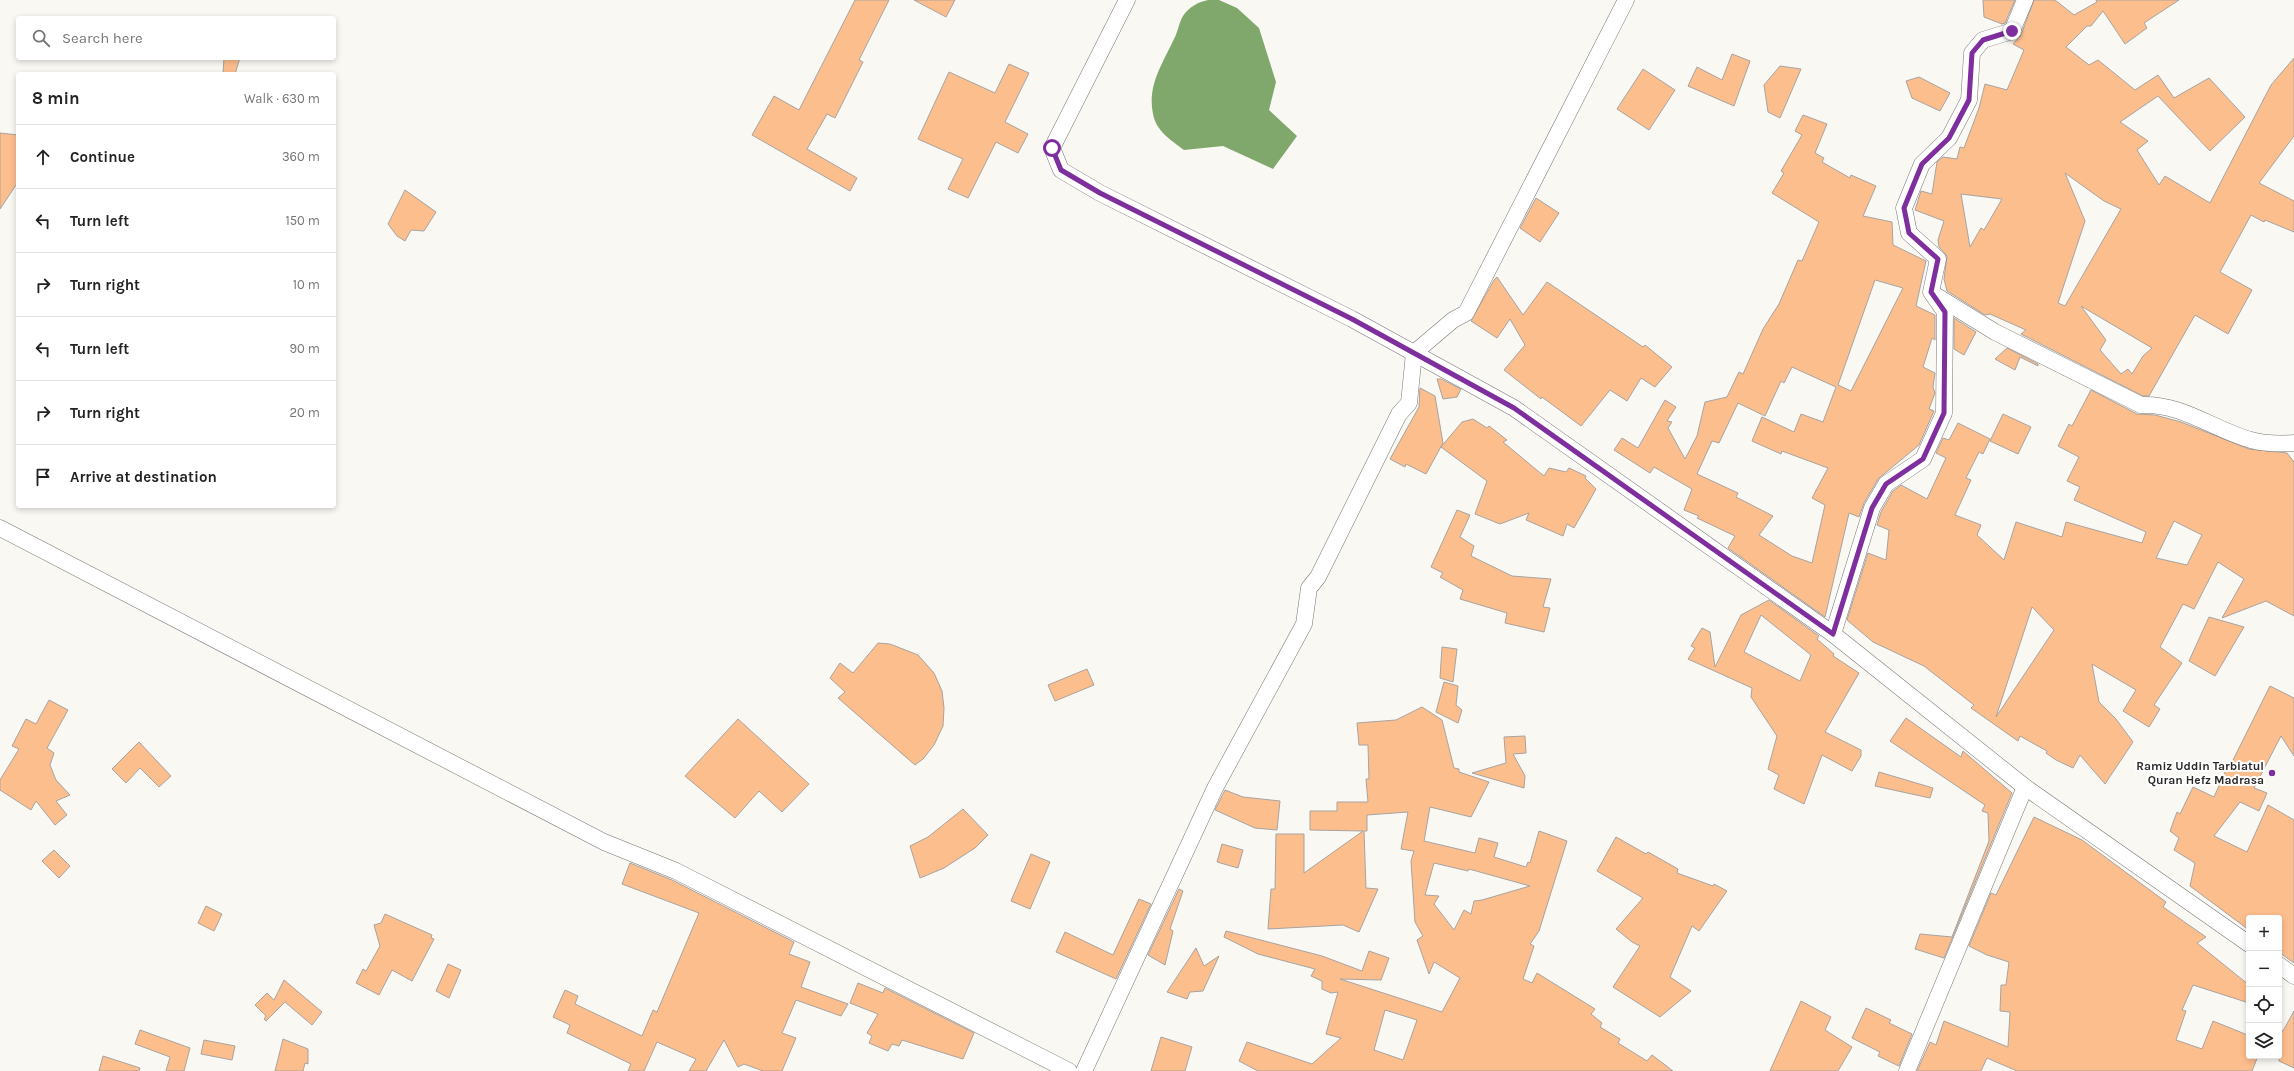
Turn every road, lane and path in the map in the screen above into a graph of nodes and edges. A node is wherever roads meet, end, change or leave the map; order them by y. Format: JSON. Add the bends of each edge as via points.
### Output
{"nodes":[{"id":1,"x":1127,"y":0,"type":"edge"},
{"id":2,"x":1626,"y":0,"type":"edge"},
{"id":3,"x":2025,"y":0,"type":"edge"},
{"id":4,"x":1931,"y":292,"type":"junction"},
{"id":5,"x":1414,"y":353,"type":"junction"},
{"id":6,"x":2294,"y":443,"type":"edge"},
{"id":7,"x":0,"y":528,"type":"edge"},
{"id":8,"x":1833,"y":634,"type":"junction"},
{"id":9,"x":2025,"y":787,"type":"junction"},
{"id":10,"x":2246,"y":942,"type":"edge"},
{"id":11,"x":2282,"y":967,"type":"edge"},
{"id":12,"x":2294,"y":976,"type":"edge"},
{"id":13,"x":1069,"y":1071,"type":"edge"},
{"id":14,"x":1084,"y":1071,"type":"edge"},
{"id":15,"x":1908,"y":1071,"type":"edge"}],
"edges":[{"from":1,"to":5,"type":"street","via":[[1052,148],[1061,170],[1100,193],[1352,319]]},
{"from":2,"to":5,"type":"street","via":[[1466,313],[1453,320]]},
{"from":3,"to":4,"type":"street","via":[[2012,31],[1983,40],[1972,53],[1969,100],[1949,138],[1922,164],[1904,208],[1909,233],[1938,259]]},
{"from":4,"to":6,"type":"street","via":[[1996,332],[2141,405],[2158,404],[2200,418],[2251,440]]},
{"from":4,"to":8,"type":"street","via":[[1945,312],[1944,413],[1923,459],[1886,484],[1872,508]]},
{"from":5,"to":8,"type":"street","via":[[1514,408]]},
{"from":5,"to":14,"type":"street","via":[[1409,403],[1398,414],[1318,577],[1309,588],[1304,624],[1215,788]]},
{"from":7,"to":13,"type":"street","via":[[604,842],[676,871]]},
{"from":8,"to":9,"type":"street"},
{"from":9,"to":10,"type":"street"},
{"from":9,"to":15,"type":"street"},
{"from":11,"to":12,"type":"street"}]}
